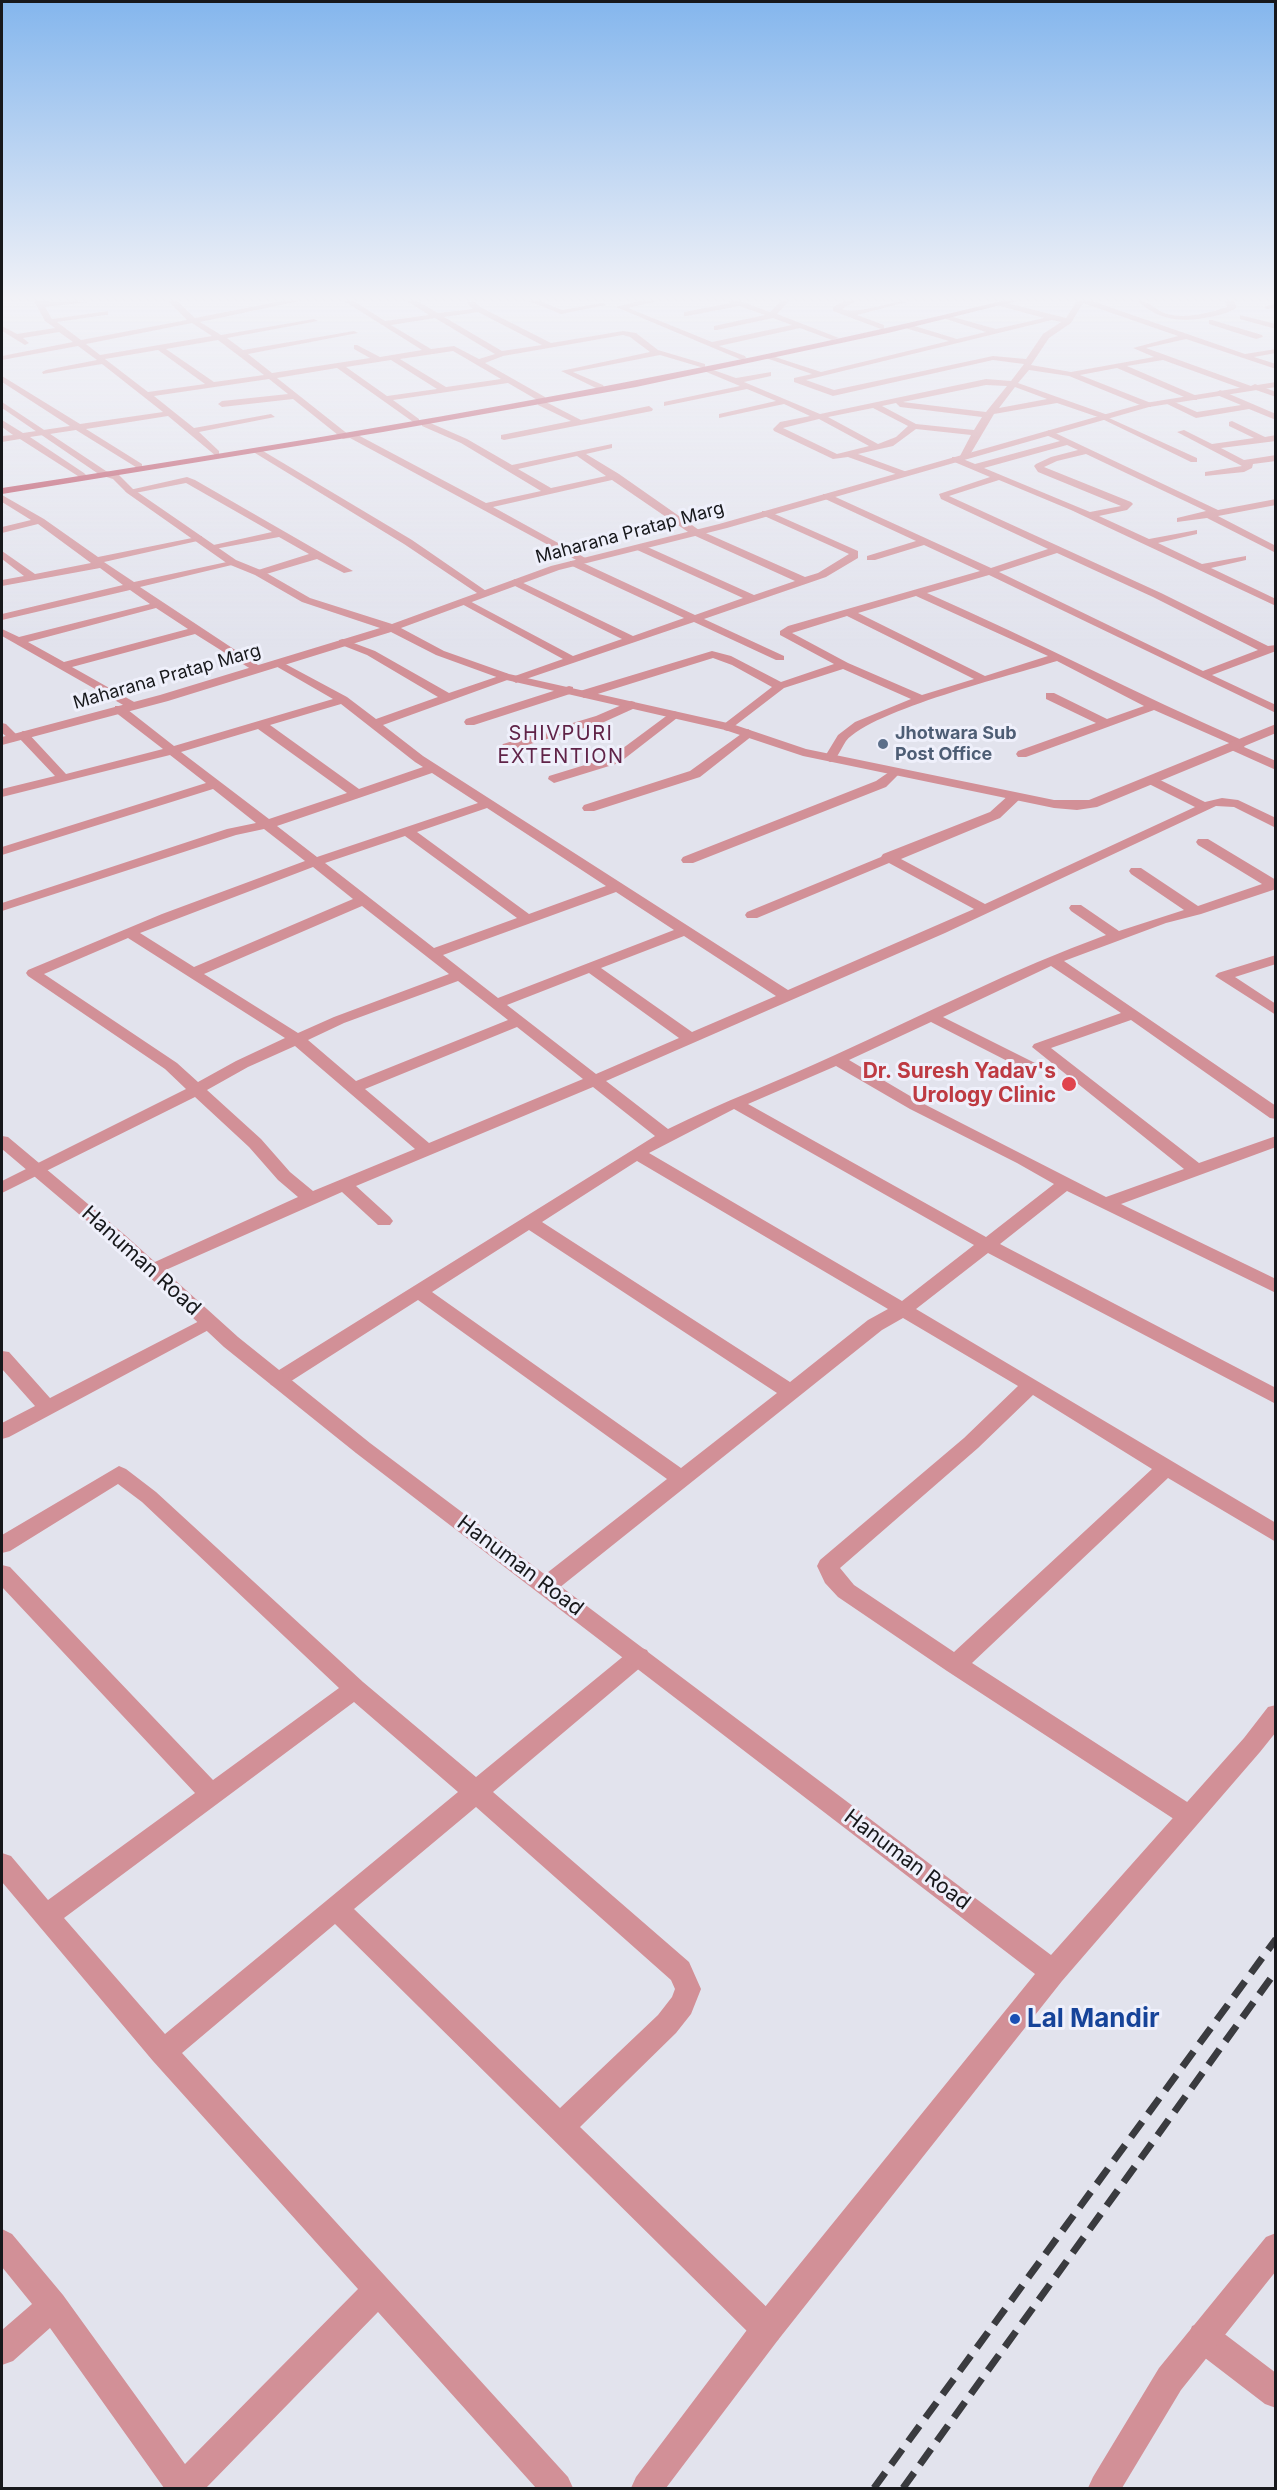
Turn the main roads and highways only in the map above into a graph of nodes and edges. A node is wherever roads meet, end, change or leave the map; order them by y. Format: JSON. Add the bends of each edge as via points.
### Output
{"nodes":[{"id":1,"x":453,"y":417,"type":"edge"},
{"id":2,"x":346,"y":435,"type":"junction"},
{"id":3,"x":112,"y":473,"type":"junction"},
{"id":4,"x":2,"y":489,"type":"edge"}],
"edges":[{"from":1,"to":2,"type":"main road"},
{"from":2,"to":3,"type":"main road"},
{"from":2,"to":3,"type":"main road","via":[[139,465]]},
{"from":3,"to":4,"type":"main road"},
{"from":3,"to":4,"type":"main road"}]}
